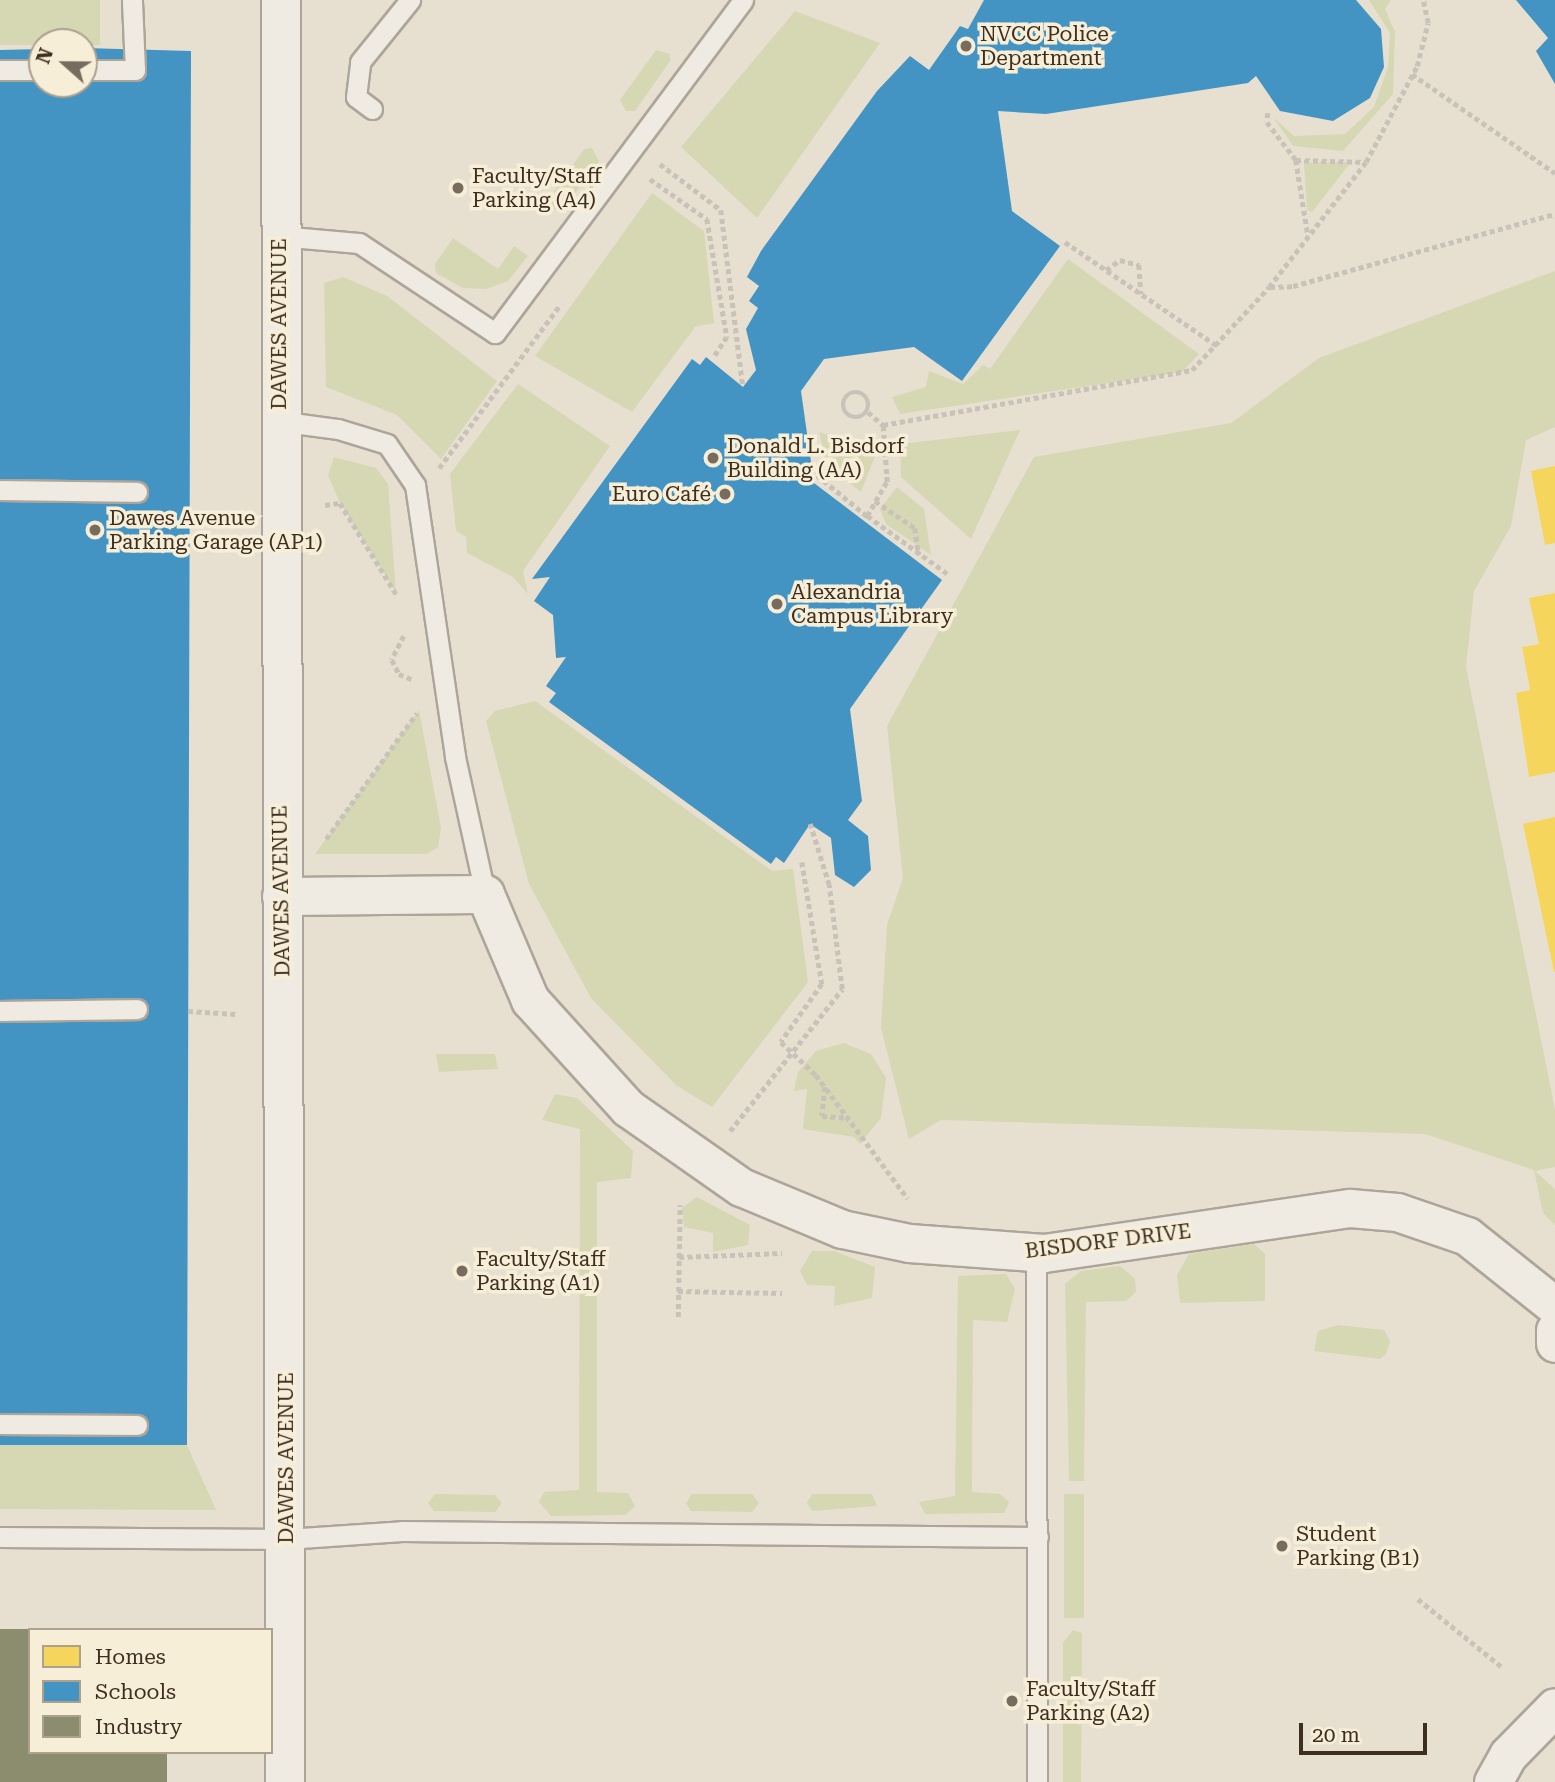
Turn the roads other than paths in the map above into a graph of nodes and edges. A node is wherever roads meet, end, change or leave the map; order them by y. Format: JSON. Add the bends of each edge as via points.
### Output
{"nodes":[{"id":1,"x":132,"y":0,"type":"edge"},
{"id":2,"x":281,"y":0,"type":"edge"},
{"id":3,"x":410,"y":0,"type":"edge"},
{"id":4,"x":743,"y":0,"type":"edge"},
{"id":5,"x":0,"y":70,"type":"edge"},
{"id":6,"x":28,"y":70,"type":"edge"},
{"id":7,"x":98,"y":71,"type":"edge"},
{"id":8,"x":372,"y":109,"type":"dead end"},
{"id":9,"x":279,"y":236,"type":"junction"},
{"id":10,"x":278,"y":421,"type":"junction"},
{"id":11,"x":0,"y":490,"type":"edge"},
{"id":12,"x":137,"y":492,"type":"dead end"},
{"id":13,"x":485,"y":894,"type":"junction"},
{"id":14,"x":281,"y":897,"type":"junction"},
{"id":15,"x":137,"y":1010,"type":"dead end"},
{"id":16,"x":0,"y":1011,"type":"edge"},
{"id":17,"x":1036,"y":1253,"type":"junction"},
{"id":18,"x":1555,"y":1306,"type":"edge"},
{"id":19,"x":1555,"y":1330,"type":"edge"},
{"id":20,"x":1555,"y":1343,"type":"edge"},
{"id":21,"x":0,"y":1424,"type":"edge"},
{"id":22,"x":137,"y":1424,"type":"dead end"},
{"id":23,"x":0,"y":1537,"type":"edge"},
{"id":24,"x":1038,"y":1537,"type":"junction"},
{"id":25,"x":286,"y":1539,"type":"junction"},
{"id":26,"x":1555,"y":1707,"type":"edge"},
{"id":27,"x":285,"y":1782,"type":"edge"},
{"id":28,"x":1037,"y":1782,"type":"edge"},
{"id":29,"x":1493,"y":1782,"type":"edge"}],
"edges":[{"from":1,"to":7,"type":"lane","via":[[135,70]]},
{"from":2,"to":9,"type":"street","name":"DAWES AVENUE"},
{"from":3,"to":8,"type":"lane","via":[[360,62],[356,97]]},
{"from":4,"to":9,"type":"lane","via":[[495,333],[359,243]]},
{"from":5,"to":6,"type":"lane"},
{"from":9,"to":10,"type":"street","name":"DAWES AVENUE"},
{"from":10,"to":13,"type":"lane","via":[[362,435],[387,444],[403,461],[415,485],[455,757]]},
{"from":10,"to":14,"type":"street","name":"DAWES AVENUE"},
{"from":11,"to":12,"type":"lane"},
{"from":13,"to":14,"type":"street"},
{"from":13,"to":17,"type":"street","name":"BISDORF DRIVE","via":[[530,1000],[628,1108],[705,1167],[792,1212],[850,1231],[922,1245]]},
{"from":14,"to":25,"type":"street","name":"DAWES AVENUE"},
{"from":15,"to":16,"type":"lane"},
{"from":17,"to":18,"type":"street","name":"BISDORF DRIVE","via":[[1350,1208],[1386,1211],[1466,1236]]},
{"from":17,"to":24,"type":"lane"},
{"from":19,"to":20,"type":"street"},
{"from":21,"to":22,"type":"lane"},
{"from":23,"to":25,"type":"lane"},
{"from":24,"to":25,"type":"lane","via":[[402,1531]]},
{"from":24,"to":28,"type":"lane"},
{"from":25,"to":27,"type":"street","name":"DAWES AVENUE"},
{"from":26,"to":29,"type":"street","via":[[1508,1755]]}]}
